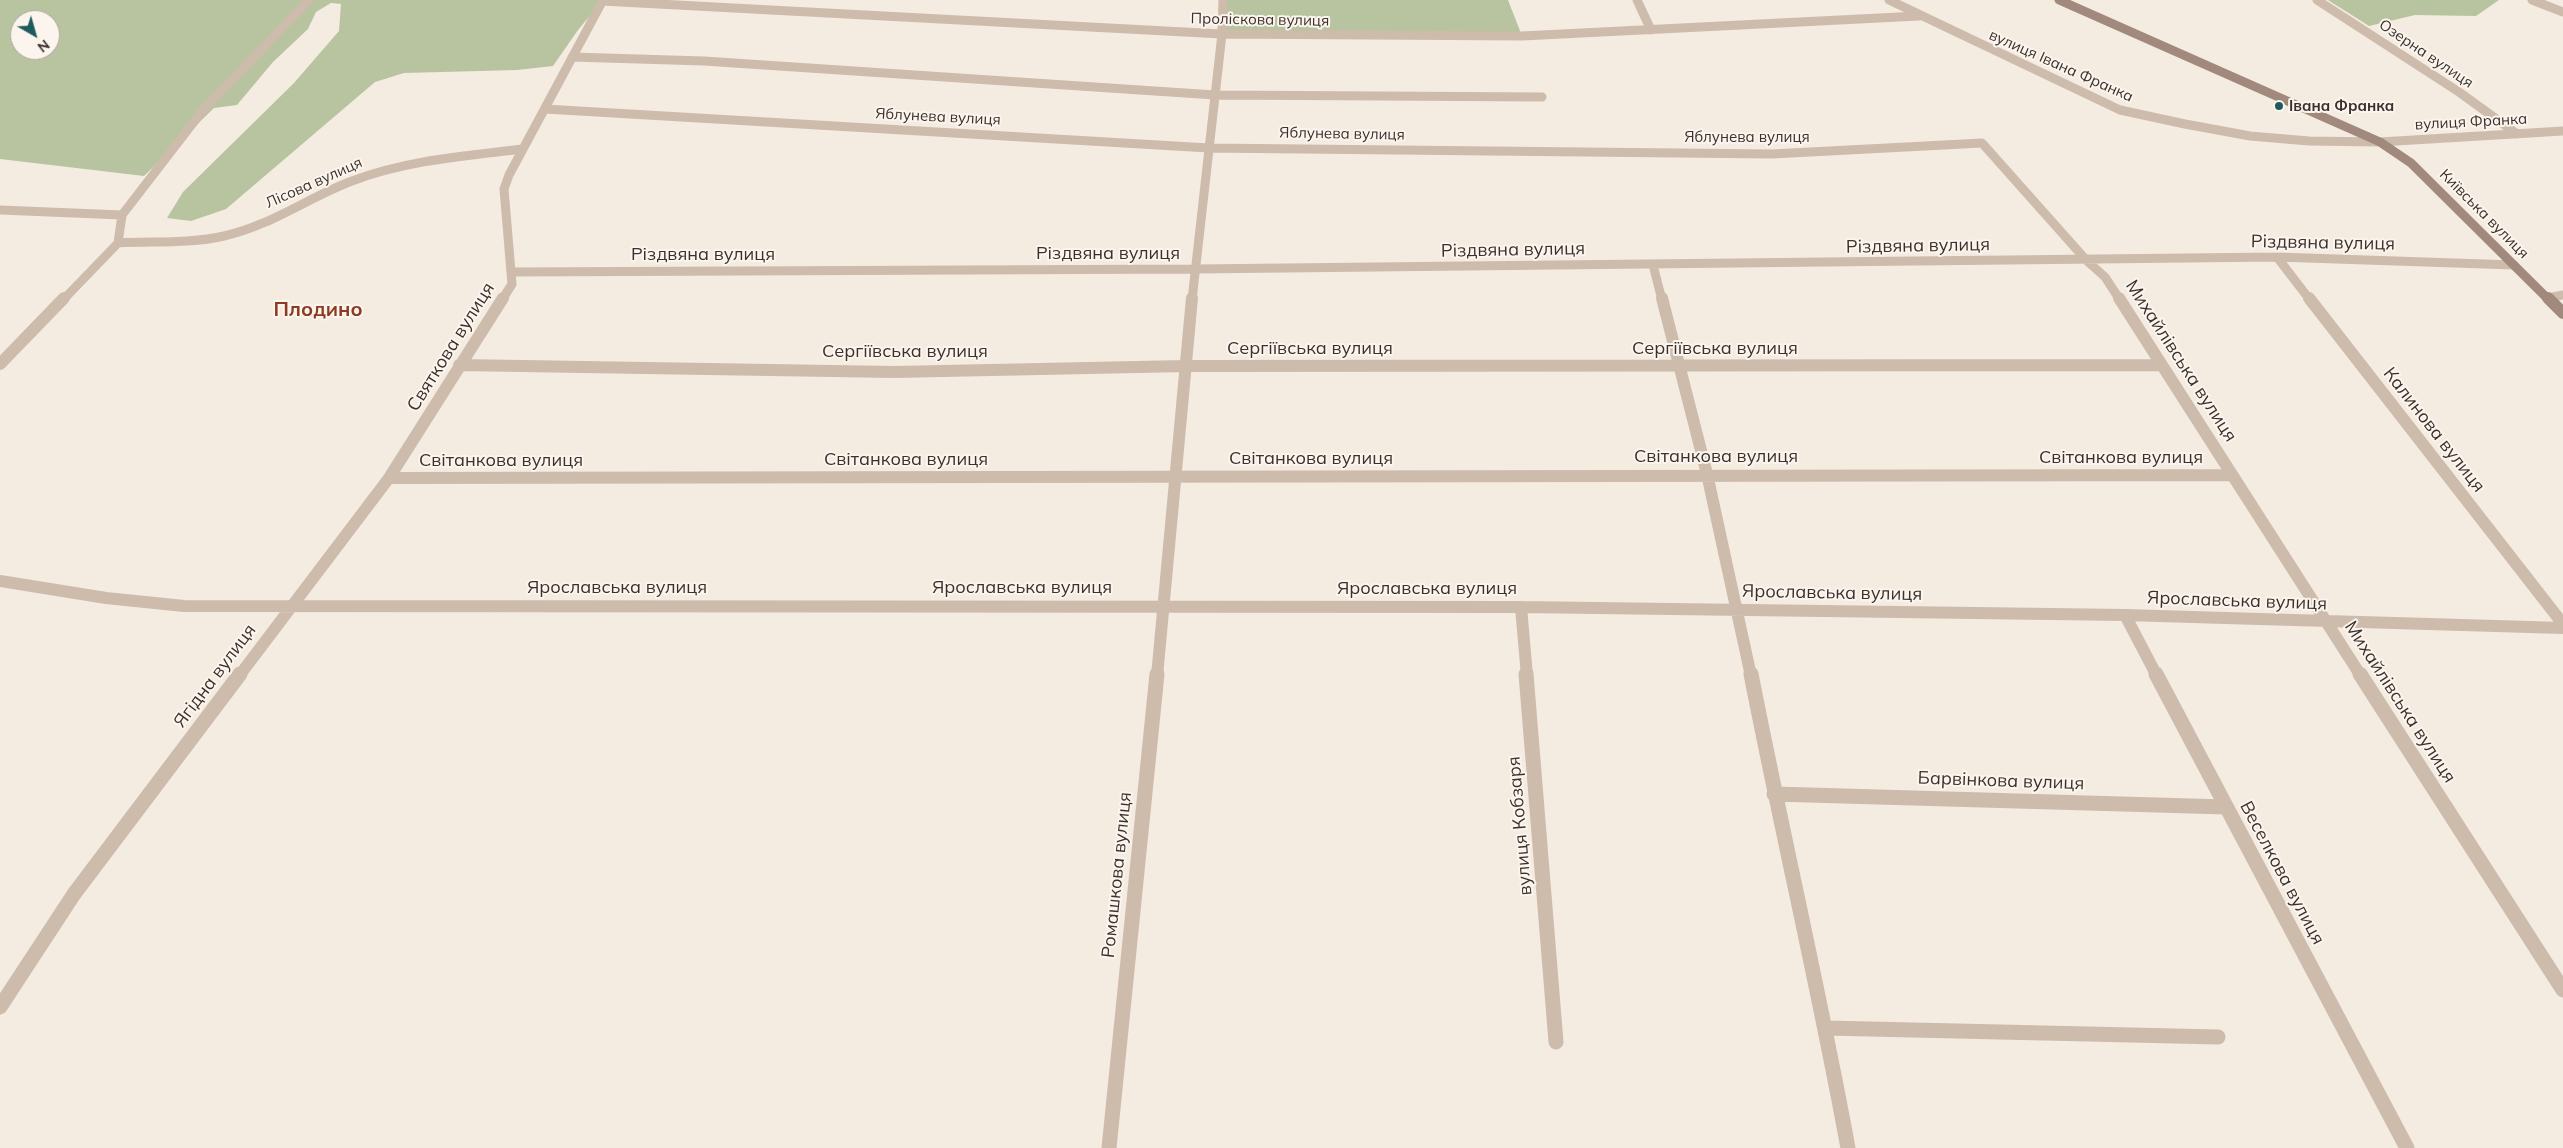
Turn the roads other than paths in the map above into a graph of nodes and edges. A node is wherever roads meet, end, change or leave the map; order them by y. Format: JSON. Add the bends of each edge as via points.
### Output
{"nodes":[{"id":1,"x":309,"y":0,"type":"edge"},
{"id":2,"x":1223,"y":0,"type":"edge"},
{"id":3,"x":1638,"y":0,"type":"edge"},
{"id":4,"x":1889,"y":0,"type":"edge"},
{"id":5,"x":2059,"y":0,"type":"edge"},
{"id":6,"x":2317,"y":0,"type":"edge"},
{"id":7,"x":2532,"y":0,"type":"edge"},
{"id":8,"x":602,"y":1,"type":"edge"},
{"id":9,"x":2563,"y":12,"type":"edge"},
{"id":10,"x":1919,"y":16,"type":"junction"},
{"id":11,"x":1651,"y":30,"type":"junction"},
{"id":12,"x":1222,"y":34,"type":"junction"},
{"id":13,"x":572,"y":57,"type":"junction"},
{"id":14,"x":1215,"y":96,"type":"junction"},
{"id":15,"x":1542,"y":97,"type":"dead end"},
{"id":16,"x":545,"y":109,"type":"junction"},
{"id":17,"x":2563,"y":131,"type":"edge"},
{"id":18,"x":2517,"y":134,"type":"junction"},
{"id":19,"x":2380,"y":142,"type":"junction"},
{"id":20,"x":1208,"y":148,"type":"junction"},
{"id":21,"x":523,"y":149,"type":"junction"},
{"id":22,"x":0,"y":210,"type":"edge"},
{"id":23,"x":122,"y":215,"type":"junction"},
{"id":24,"x":118,"y":243,"type":"junction"},
{"id":25,"x":2277,"y":257,"type":"junction"},
{"id":26,"x":2087,"y":261,"type":"junction"},
{"id":27,"x":1653,"y":265,"type":"junction"},
{"id":28,"x":2514,"y":265,"type":"junction"},
{"id":29,"x":1195,"y":269,"type":"junction"},
{"id":30,"x":512,"y":272,"type":"junction"},
{"id":31,"x":2563,"y":295,"type":"edge"},
{"id":32,"x":2548,"y":298,"type":"junction"},
{"id":33,"x":2563,"y":313,"type":"edge"},
{"id":34,"x":0,"y":364,"type":"edge"},
{"id":35,"x":459,"y":365,"type":"junction"},
{"id":36,"x":2162,"y":365,"type":"junction"},
{"id":37,"x":1186,"y":366,"type":"junction"},
{"id":38,"x":1679,"y":367,"type":"junction"},
{"id":39,"x":1707,"y":474,"type":"junction"},
{"id":40,"x":2232,"y":476,"type":"junction"},
{"id":41,"x":389,"y":478,"type":"junction"},
{"id":42,"x":1175,"y":478,"type":"junction"},
{"id":43,"x":0,"y":581,"type":"edge"},
{"id":44,"x":1164,"y":605,"type":"junction"},
{"id":45,"x":291,"y":606,"type":"junction"},
{"id":46,"x":1521,"y":607,"type":"junction"},
{"id":47,"x":1738,"y":609,"type":"junction"},
{"id":48,"x":2125,"y":615,"type":"junction"},
{"id":49,"x":2326,"y":621,"type":"junction"},
{"id":50,"x":2563,"y":624,"type":"edge"},
{"id":51,"x":2563,"y":628,"type":"edge"},
{"id":52,"x":1774,"y":794,"type":"junction"},
{"id":53,"x":2226,"y":807,"type":"junction"},
{"id":54,"x":2563,"y":990,"type":"edge"},
{"id":55,"x":0,"y":1007,"type":"edge"},
{"id":56,"x":1826,"y":1028,"type":"junction"},
{"id":57,"x":2218,"y":1037,"type":"dead end"},
{"id":58,"x":1556,"y":1042,"type":"dead end"},
{"id":59,"x":1109,"y":1148,"type":"edge"},
{"id":60,"x":1848,"y":1148,"type":"edge"},
{"id":61,"x":2407,"y":1148,"type":"edge"}],
"edges":[{"from":1,"to":23,"type":"street","via":[[203,110]]},
{"from":2,"to":12,"type":"street","name":"Ромашкова вулиця"},
{"from":3,"to":11,"type":"street"},
{"from":4,"to":10,"type":"street","name":"вулиця Івана Франка"},
{"from":5,"to":19,"type":"main road","name":"Київська вулиця"},
{"from":6,"to":18,"type":"street","name":"Озерна вулиця","via":[[2459,92]]},
{"from":7,"to":9,"type":"street"},
{"from":8,"to":12,"type":"street","name":"Проліскова вулиця"},
{"from":8,"to":13,"type":"street","name":"Святкова вулиця"},
{"from":10,"to":11,"type":"street","name":"Проліскова вулиця"},
{"from":10,"to":19,"type":"street","name":"вулиця Івана Франка","via":[[2120,110],[2278,139]]},
{"from":11,"to":12,"type":"street","name":"Проліскова вулиця","via":[[1522,36]]},
{"from":12,"to":14,"type":"street","name":"Ромашкова вулиця"},
{"from":13,"to":14,"type":"street","via":[[704,61]]},
{"from":13,"to":16,"type":"street","name":"Святкова вулиця"},
{"from":14,"to":15,"type":"street"},
{"from":14,"to":20,"type":"street","name":"Ромашкова вулиця"},
{"from":16,"to":20,"type":"street","name":"Яблунева вулиця"},
{"from":16,"to":21,"type":"street","name":"Святкова вулиця"},
{"from":17,"to":18,"type":"street","name":"вулиця Франка"},
{"from":18,"to":19,"type":"street","name":"вулиця Франка"},
{"from":19,"to":28,"type":"main road","name":"Київська вулиця","via":[[2411,163]]},
{"from":20,"to":26,"type":"street","name":"Яблунева вулиця","via":[[1772,154],[1860,151],[1976,141],[1986,146]]},
{"from":20,"to":29,"type":"street","name":"Ромашкова вулиця"},
{"from":21,"to":24,"type":"street","name":"Лісова вулиця","via":[[429,160],[383,170],[261,223],[222,236]]},
{"from":21,"to":30,"type":"street","name":"Святкова вулиця","via":[[504,189]]},
{"from":22,"to":23,"type":"street"},
{"from":23,"to":24,"type":"street"},
{"from":24,"to":34,"type":"street"},
{"from":25,"to":26,"type":"street","name":"Різдвяна вулиця"},
{"from":25,"to":28,"type":"street","name":"Різдвяна вулиця"},
{"from":25,"to":50,"type":"street","name":"Калинова вулиця"},
{"from":26,"to":27,"type":"street","name":"Різдвяна вулиця"},
{"from":26,"to":36,"type":"street","name":"Михайлівська вулиця","via":[[2104,277]]},
{"from":27,"to":29,"type":"street","name":"Різдвяна вулиця"},
{"from":27,"to":38,"type":"street"},
{"from":28,"to":32,"type":"main road","name":"Київська вулиця"},
{"from":29,"to":30,"type":"street","name":"Різдвяна вулиця"},
{"from":29,"to":37,"type":"street","name":"Ромашкова вулиця"},
{"from":30,"to":35,"type":"street","name":"Святкова вулиця","via":[[512,284]]},
{"from":31,"to":32,"type":"street"},
{"from":32,"to":33,"type":"main road","name":"Київська вулиця"},
{"from":35,"to":37,"type":"street","name":"Сергіївська вулиця","via":[[894,372]]},
{"from":35,"to":41,"type":"street","name":"Святкова вулиця"},
{"from":36,"to":38,"type":"street","name":"Сергіївська вулиця"},
{"from":36,"to":40,"type":"street","name":"Михайлівська вулиця"},
{"from":37,"to":38,"type":"street","name":"Сергіївська вулиця"},
{"from":37,"to":42,"type":"street","name":"Ромашкова вулиця"},
{"from":38,"to":39,"type":"street"},
{"from":39,"to":40,"type":"street","name":"Світанкова вулиця"},
{"from":39,"to":42,"type":"street","name":"Світанкова вулиця"},
{"from":39,"to":47,"type":"street"},
{"from":40,"to":49,"type":"street","name":"Михайлівська вулиця"},
{"from":41,"to":42,"type":"street","name":"Світанкова вулиця"},
{"from":41,"to":45,"type":"street","name":"Святкова вулиця"},
{"from":42,"to":44,"type":"street","name":"Ромашкова вулиця"},
{"from":43,"to":45,"type":"street","name":"Ягідна вулиця","via":[[106,598],[184,606]]},
{"from":44,"to":45,"type":"street","name":"Ярославська вулиця"},
{"from":44,"to":46,"type":"street","name":"Ярославська вулиця"},
{"from":44,"to":59,"type":"street","name":"Ромашкова вулиця"},
{"from":45,"to":55,"type":"street","name":"Ягідна вулиця","via":[[74,894]]},
{"from":46,"to":47,"type":"street","name":"Ярославська вулиця"},
{"from":46,"to":58,"type":"street","name":"вулиця Кобзаря"},
{"from":47,"to":48,"type":"street","name":"Ярославська вулиця"},
{"from":47,"to":52,"type":"street"},
{"from":48,"to":49,"type":"street","name":"Ярославська вулиця"},
{"from":48,"to":53,"type":"street","name":"Веселкова вулиця"},
{"from":49,"to":51,"type":"street","name":"Ярославська вулиця"},
{"from":49,"to":54,"type":"street","name":"Михайлівська вулиця"},
{"from":52,"to":53,"type":"street","name":"Барвінкова вулиця"},
{"from":52,"to":56,"type":"street"},
{"from":53,"to":61,"type":"street","name":"Веселкова вулиця"},
{"from":56,"to":57,"type":"street"},
{"from":56,"to":60,"type":"street"}]}
